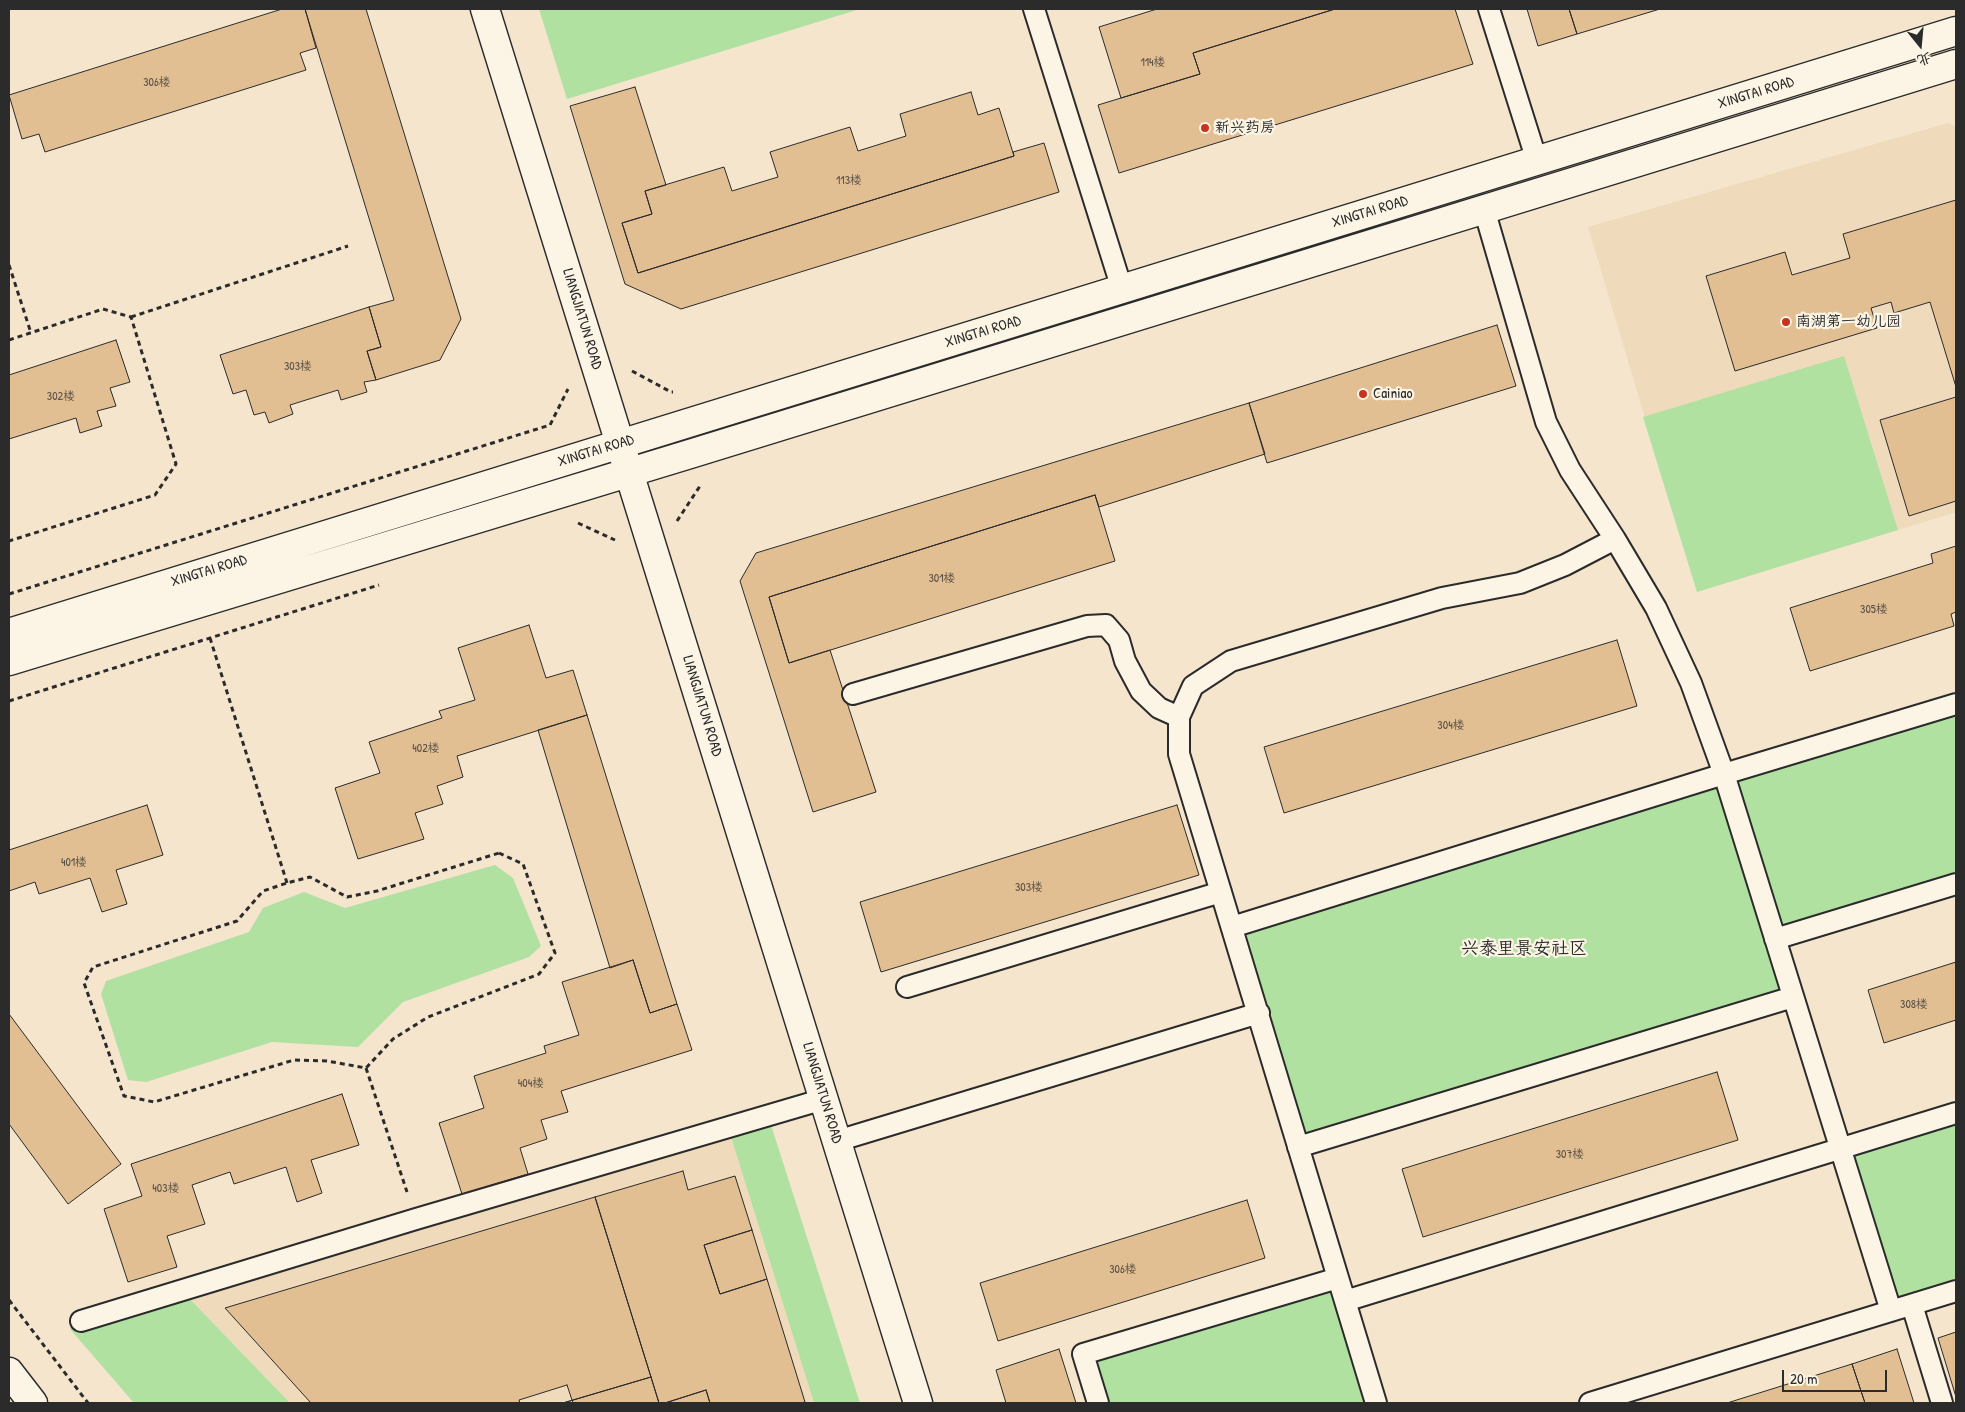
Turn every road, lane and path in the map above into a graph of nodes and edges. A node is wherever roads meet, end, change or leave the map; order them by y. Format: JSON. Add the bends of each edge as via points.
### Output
{"nodes":[{"id":1,"x":486,"y":9,"type":"edge"},
{"id":2,"x":1034,"y":9,"type":"edge"},
{"id":3,"x":1490,"y":9,"type":"edge"},
{"id":4,"x":1956,"y":31,"type":"edge"},
{"id":5,"x":1956,"y":64,"type":"edge"},
{"id":6,"x":1537,"y":160,"type":"junction"},
{"id":7,"x":1484,"y":209,"type":"junction"},
{"id":8,"x":348,"y":246,"type":"dead end"},
{"id":9,"x":9,"y":265,"type":"edge"},
{"id":10,"x":1122,"y":288,"type":"junction"},
{"id":11,"x":131,"y":317,"type":"junction"},
{"id":12,"x":31,"y":333,"type":"junction"},
{"id":13,"x":9,"y":340,"type":"edge"},
{"id":14,"x":569,"y":388,"type":"dead end"},
{"id":15,"x":620,"y":443,"type":"junction"},
{"id":16,"x":630,"y":472,"type":"junction"},
{"id":17,"x":570,"y":525,"type":"dead end"},
{"id":18,"x":1615,"y":538,"type":"junction"},
{"id":19,"x":9,"y":541,"type":"edge"},
{"id":20,"x":619,"y":542,"type":"dead end"},
{"id":21,"x":381,"y":584,"type":"dead end"},
{"id":22,"x":9,"y":594,"type":"edge"},
{"id":23,"x":198,"y":602,"type":"junction"},
{"id":24,"x":9,"y":633,"type":"edge"},
{"id":25,"x":210,"y":638,"type":"junction"},
{"id":26,"x":9,"y":661,"type":"edge"},
{"id":27,"x":853,"y":694,"type":"dead end"},
{"id":28,"x":9,"y":701,"type":"edge"},
{"id":29,"x":1956,"y":704,"type":"edge"},
{"id":30,"x":1179,"y":717,"type":"junction"},
{"id":31,"x":1724,"y":774,"type":"junction"},
{"id":32,"x":287,"y":883,"type":"junction"},
{"id":33,"x":1956,"y":884,"type":"edge"},
{"id":34,"x":1221,"y":892,"type":"junction"},
{"id":35,"x":1232,"y":927,"type":"junction"},
{"id":36,"x":1775,"y":939,"type":"junction"},
{"id":37,"x":907,"y":987,"type":"dead end"},
{"id":38,"x":1793,"y":997,"type":"junction"},
{"id":39,"x":1259,"y":1013,"type":"junction"},
{"id":40,"x":366,"y":1068,"type":"junction"},
{"id":41,"x":824,"y":1099,"type":"junction"},
{"id":42,"x":1956,"y":1113,"type":"edge"},
{"id":43,"x":837,"y":1141,"type":"junction"},
{"id":44,"x":1298,"y":1147,"type":"junction"},
{"id":45,"x":1841,"y":1148,"type":"junction"},
{"id":46,"x":416,"y":1219,"type":"junction"},
{"id":47,"x":1338,"y":1278,"type":"junction"},
{"id":48,"x":1956,"y":1291,"type":"edge"},
{"id":49,"x":9,"y":1300,"type":"edge"},
{"id":50,"x":1345,"y":1301,"type":"junction"},
{"id":51,"x":1912,"y":1305,"type":"junction"},
{"id":52,"x":1891,"y":1311,"type":"junction"},
{"id":53,"x":81,"y":1321,"type":"dead end"},
{"id":54,"x":9,"y":1372,"type":"edge"},
{"id":55,"x":33,"y":1403,"type":"edge"},
{"id":56,"x":88,"y":1403,"type":"edge"},
{"id":57,"x":918,"y":1403,"type":"edge"},
{"id":58,"x":1098,"y":1403,"type":"edge"},
{"id":59,"x":1376,"y":1403,"type":"edge"},
{"id":60,"x":1590,"y":1403,"type":"edge"},
{"id":61,"x":1942,"y":1403,"type":"edge"}],
"edges":[{"from":1,"to":15,"type":"street","name":"LIANGJIATUN ROAD"},
{"from":2,"to":10,"type":"lane"},
{"from":3,"to":6,"type":"lane"},
{"from":4,"to":6,"type":"street","name":"XINGTAI ROAD"},
{"from":5,"to":7,"type":"street","name":"XINGTAI ROAD"},
{"from":6,"to":10,"type":"street","name":"XINGTAI ROAD"},
{"from":7,"to":16,"type":"street","name":"XINGTAI ROAD"},
{"from":7,"to":18,"type":"lane","via":[[1546,422],[1570,470]]},
{"from":8,"to":11,"type":"path"},
{"from":9,"to":12,"type":"path"},
{"from":10,"to":15,"type":"street","name":"XINGTAI ROAD"},
{"from":11,"to":12,"type":"path","via":[[103,310]]},
{"from":11,"to":19,"type":"path","via":[[176,464],[154,495]]},
{"from":12,"to":13,"type":"path"},
{"from":14,"to":22,"type":"path","via":[[550,425]]},
{"from":15,"to":16,"type":"street","name":"LIANGJIATUN ROAD"},
{"from":15,"to":24,"type":"street","name":"XINGTAI ROAD"},
{"from":16,"to":23,"type":"street","name":"XINGTAI ROAD"},
{"from":16,"to":41,"type":"street","name":"LIANGJIATUN ROAD"},
{"from":17,"to":20,"type":"path","via":[[580,522]]},
{"from":18,"to":30,"type":"lane","via":[[1565,565],[1520,583],[1442,598],[1231,661],[1193,686]]},
{"from":18,"to":31,"type":"lane","via":[[1656,608],[1691,683]]},
{"from":21,"to":25,"type":"path"},
{"from":23,"to":25,"type":"path"},
{"from":23,"to":26,"type":"street","name":"XINGTAI ROAD"},
{"from":25,"to":28,"type":"path"},
{"from":25,"to":32,"type":"path"},
{"from":27,"to":30,"type":"lane","via":[[1086,626],[1106,625],[1118,640],[1141,691],[1159,708]]},
{"from":29,"to":31,"type":"lane"},
{"from":30,"to":34,"type":"lane","via":[[1180,754]]},
{"from":31,"to":35,"type":"lane"},
{"from":31,"to":36,"type":"lane"},
{"from":32,"to":40,"type":"path","via":[[310,878],[347,897],[377,891],[499,853],[523,864],[555,953],[539,974],[428,1017],[393,1039]]},
{"from":32,"to":40,"type":"path","via":[[264,891],[237,921],[93,966],[84,983],[124,1096],[154,1102],[294,1060],[327,1061]]},
{"from":33,"to":36,"type":"lane"},
{"from":34,"to":35,"type":"lane"},
{"from":34,"to":37,"type":"lane"},
{"from":35,"to":39,"type":"lane"},
{"from":36,"to":38,"type":"lane"},
{"from":38,"to":44,"type":"lane"},
{"from":38,"to":45,"type":"lane"},
{"from":39,"to":43,"type":"lane"},
{"from":39,"to":44,"type":"lane"},
{"from":40,"to":46,"type":"path"},
{"from":41,"to":43,"type":"street","name":"LIANGJIATUN ROAD"},
{"from":41,"to":46,"type":"lane"},
{"from":42,"to":45,"type":"lane"},
{"from":43,"to":57,"type":"street","name":"LIANGJIATUN ROAD"},
{"from":44,"to":47,"type":"lane"},
{"from":45,"to":50,"type":"lane"},
{"from":45,"to":52,"type":"lane"},
{"from":46,"to":53,"type":"lane"},
{"from":47,"to":50,"type":"lane"},
{"from":47,"to":58,"type":"lane","via":[[1083,1354]]},
{"from":48,"to":51,"type":"lane"},
{"from":49,"to":56,"type":"path"},
{"from":50,"to":59,"type":"lane"},
{"from":51,"to":52,"type":"lane"},
{"from":51,"to":61,"type":"lane"},
{"from":52,"to":60,"type":"lane"},
{"from":54,"to":55,"type":"street"}]}
